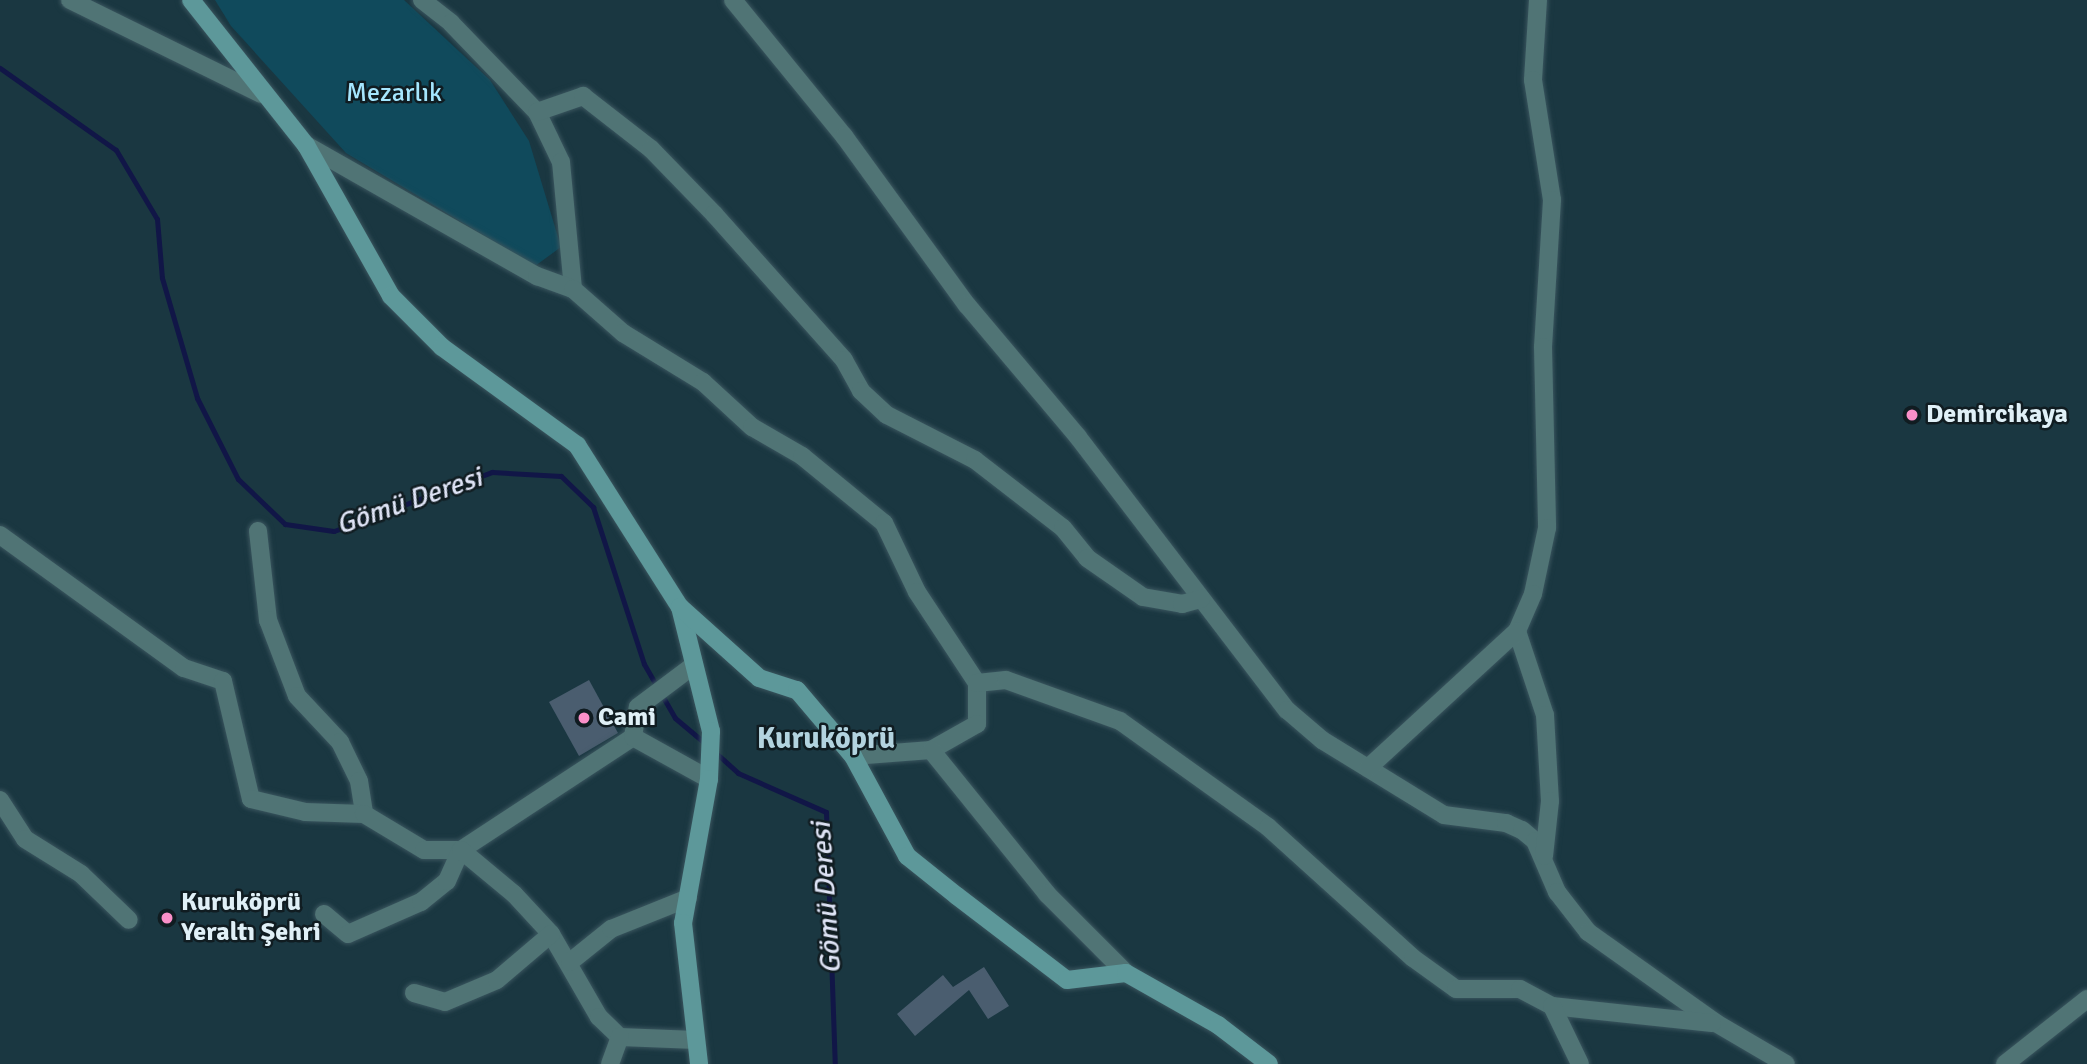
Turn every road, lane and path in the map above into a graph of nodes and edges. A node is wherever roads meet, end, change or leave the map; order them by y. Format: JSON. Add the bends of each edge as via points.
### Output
{"nodes":[{"id":1,"x":69,"y":0,"type":"edge"},
{"id":2,"x":191,"y":0,"type":"edge"},
{"id":3,"x":422,"y":0,"type":"edge"},
{"id":4,"x":733,"y":0,"type":"edge"},
{"id":5,"x":1538,"y":0,"type":"edge"},
{"id":6,"x":261,"y":94,"type":"junction"},
{"id":7,"x":537,"y":111,"type":"junction"},
{"id":8,"x":306,"y":145,"type":"junction"},
{"id":9,"x":573,"y":289,"type":"junction"},
{"id":10,"x":258,"y":531,"type":"dead end"},
{"id":11,"x":0,"y":535,"type":"edge"},
{"id":12,"x":1201,"y":599,"type":"junction"},
{"id":13,"x":680,"y":607,"type":"junction"},
{"id":14,"x":1517,"y":631,"type":"junction"},
{"id":15,"x":694,"y":665,"type":"junction"},
{"id":16,"x":977,"y":682,"type":"junction"},
{"id":17,"x":633,"y":737,"type":"junction"},
{"id":18,"x":930,"y":750,"type":"junction"},
{"id":19,"x":853,"y":756,"type":"junction"},
{"id":20,"x":1368,"y":768,"type":"junction"},
{"id":21,"x":709,"y":779,"type":"junction"},
{"id":22,"x":0,"y":800,"type":"edge"},
{"id":23,"x":364,"y":814,"type":"junction"},
{"id":24,"x":461,"y":850,"type":"junction"},
{"id":25,"x":1544,"y":856,"type":"junction"},
{"id":26,"x":688,"y":898,"type":"junction"},
{"id":27,"x":324,"y":914,"type":"dead end"},
{"id":28,"x":129,"y":920,"type":"dead end"},
{"id":29,"x":551,"y":934,"type":"junction"},
{"id":30,"x":570,"y":962,"type":"junction"},
{"id":31,"x":1126,"y":973,"type":"junction"},
{"id":32,"x":414,"y":993,"type":"dead end"},
{"id":33,"x":2087,"y":999,"type":"edge"},
{"id":34,"x":1552,"y":1006,"type":"junction"},
{"id":35,"x":1716,"y":1023,"type":"junction"},
{"id":36,"x":620,"y":1037,"type":"junction"},
{"id":37,"x":696,"y":1040,"type":"junction"},
{"id":38,"x":611,"y":1064,"type":"edge"},
{"id":39,"x":699,"y":1064,"type":"edge"},
{"id":40,"x":1269,"y":1064,"type":"edge"},
{"id":41,"x":1580,"y":1064,"type":"edge"},
{"id":42,"x":1786,"y":1064,"type":"edge"},
{"id":43,"x":2005,"y":1064,"type":"edge"}],
"edges":[{"from":1,"to":6,"type":"street"},
{"from":2,"to":6,"type":"street"},
{"from":3,"to":7,"type":"street","via":[[451,23]]},
{"from":4,"to":12,"type":"street","via":[[844,136],[967,305],[1078,437]]},
{"from":5,"to":14,"type":"street","via":[[1533,80],[1552,200],[1544,346],[1547,528],[1533,594]]},
{"from":6,"to":8,"type":"street"},
{"from":7,"to":9,"type":"street","via":[[561,162]]},
{"from":7,"to":12,"type":"street","via":[[583,96],[651,149],[714,214],[844,360],[861,391],[887,415],[975,460],[1063,528],[1087,558],[1143,597],[1162,604]]},
{"from":8,"to":9,"type":"street","via":[[537,276]]},
{"from":8,"to":13,"type":"street","via":[[391,296],[442,346],[577,445]]},
{"from":9,"to":16,"type":"street","via":[[623,333],[703,382],[752,428],[802,456],[884,523],[917,592]]},
{"from":10,"to":23,"type":"street","via":[[268,620],[298,696],[340,741],[359,781]]},
{"from":11,"to":23,"type":"street","via":[[184,668],[223,681],[251,799],[305,812]]},
{"from":12,"to":20,"type":"street","via":[[1287,710],[1322,740]]},
{"from":13,"to":15,"type":"street"},
{"from":13,"to":19,"type":"street","via":[[759,678],[797,690]]},
{"from":14,"to":20,"type":"street"},
{"from":14,"to":25,"type":"street","via":[[1545,715],[1550,801]]},
{"from":15,"to":17,"type":"street","via":[[638,707]]},
{"from":15,"to":21,"type":"street","via":[[711,731]]},
{"from":16,"to":18,"type":"street","via":[[977,724]]},
{"from":16,"to":34,"type":"street","via":[[1006,680],[1121,720],[1268,827],[1413,958],[1456,989],[1520,989]]},
{"from":17,"to":21,"type":"street"},
{"from":17,"to":24,"type":"street"},
{"from":18,"to":19,"type":"street"},
{"from":18,"to":31,"type":"street","via":[[1047,894]]},
{"from":19,"to":31,"type":"street","via":[[907,856],[957,897],[1067,980]]},
{"from":20,"to":25,"type":"street","via":[[1444,815],[1506,823],[1522,830]]},
{"from":21,"to":26,"type":"street"},
{"from":22,"to":28,"type":"street","via":[[25,838],[80,874]]},
{"from":23,"to":24,"type":"street","via":[[424,850]]},
{"from":24,"to":27,"type":"street","via":[[447,881],[421,902],[348,934]]},
{"from":24,"to":29,"type":"street","via":[[514,894]]},
{"from":25,"to":35,"type":"street","via":[[1558,892],[1588,932]]},
{"from":26,"to":30,"type":"street","via":[[611,929]]},
{"from":26,"to":37,"type":"street","via":[[683,923]]},
{"from":29,"to":30,"type":"street"},
{"from":29,"to":32,"type":"street","via":[[497,980],[445,1002]]},
{"from":30,"to":36,"type":"street","via":[[599,1017]]},
{"from":31,"to":40,"type":"street","via":[[1218,1025]]},
{"from":33,"to":43,"type":"street"},
{"from":34,"to":35,"type":"street"},
{"from":34,"to":41,"type":"street"},
{"from":35,"to":42,"type":"street"},
{"from":36,"to":37,"type":"street"},
{"from":36,"to":38,"type":"street"},
{"from":37,"to":39,"type":"street"}]}
